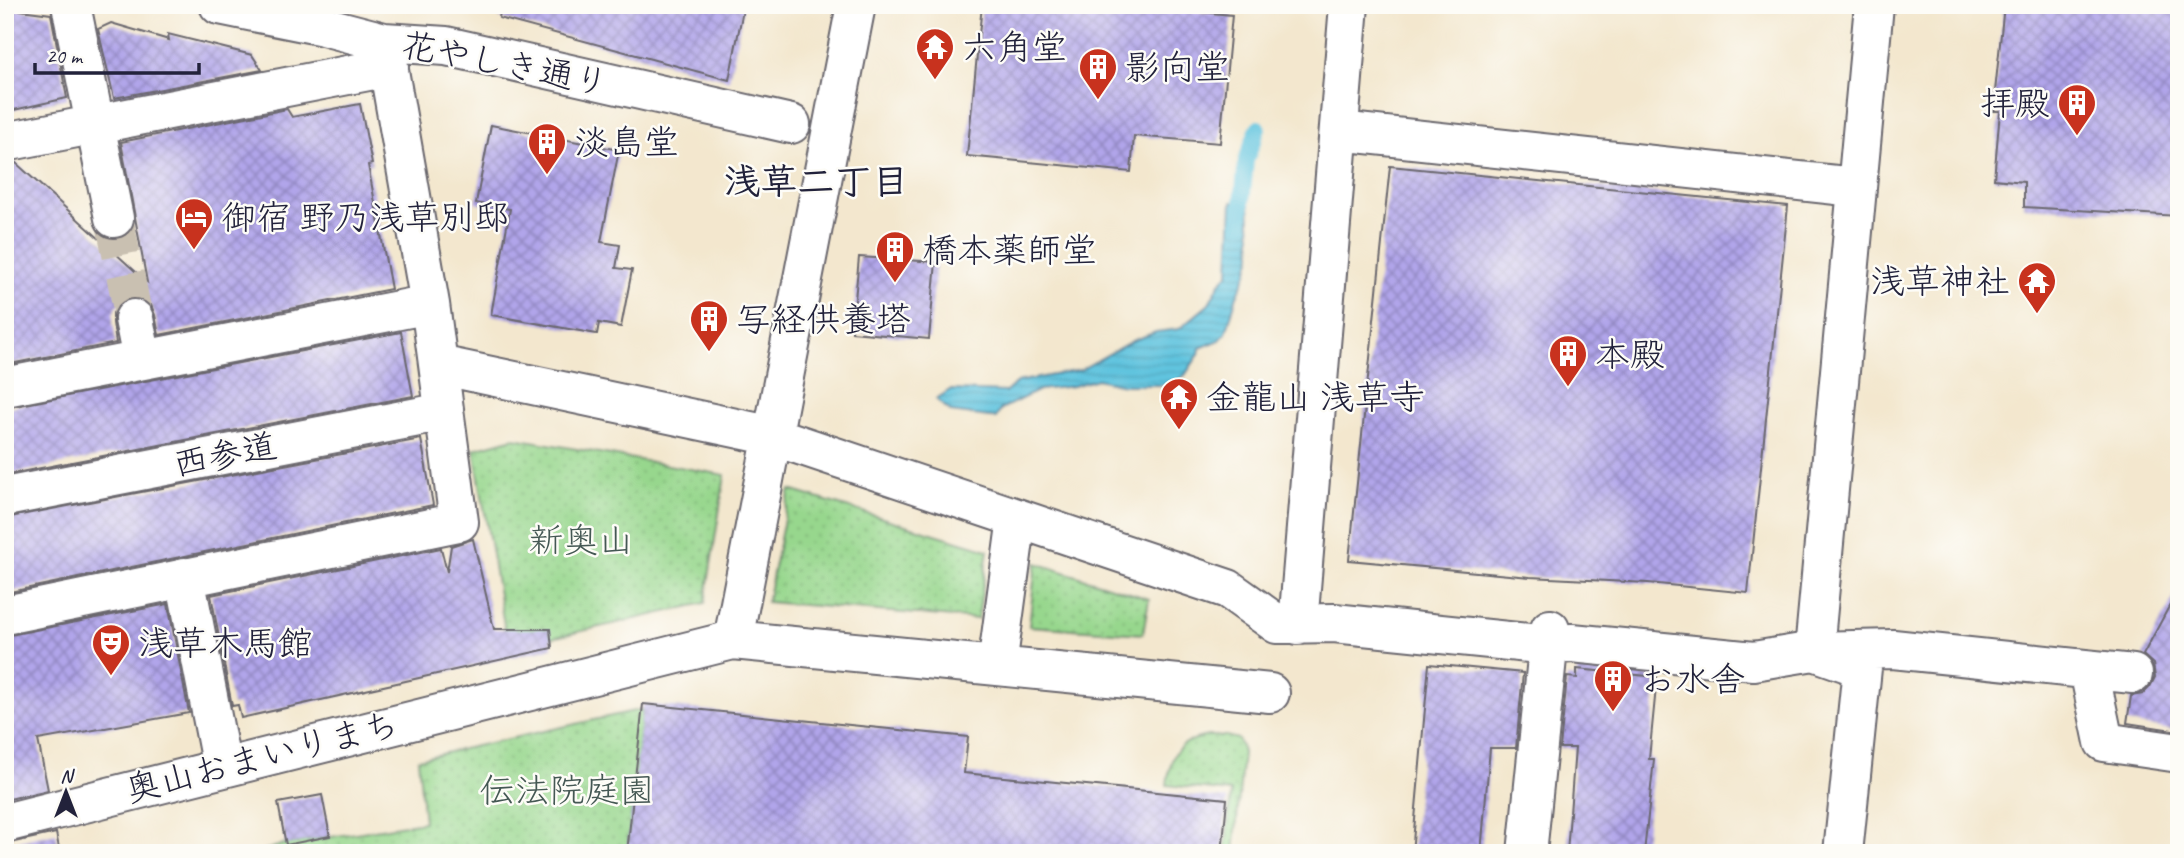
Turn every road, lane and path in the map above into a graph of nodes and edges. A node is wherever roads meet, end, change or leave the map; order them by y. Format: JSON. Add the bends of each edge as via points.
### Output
{"nodes":[{"id":1,"x":71,"y":5,"type":"edge"},
{"id":2,"x":219,"y":5,"type":"edge"},
{"id":3,"x":856,"y":5,"type":"edge"},
{"id":4,"x":1349,"y":5,"type":"edge"},
{"id":5,"x":1874,"y":5,"type":"edge"},
{"id":6,"x":329,"y":16,"type":"edge"},
{"id":7,"x":386,"y":55,"type":"junction"},
{"id":8,"x":96,"y":123,"type":"junction"},
{"id":9,"x":791,"y":124,"type":"dead end"},
{"id":10,"x":1339,"y":131,"type":"junction"},
{"id":11,"x":5,"y":142,"type":"edge"},
{"id":12,"x":1855,"y":187,"type":"junction"},
{"id":13,"x":114,"y":218,"type":"tunnel mouth"},
{"id":14,"x":430,"y":304,"type":"junction"},
{"id":15,"x":134,"y":319,"type":"tunnel mouth"},
{"id":16,"x":142,"y":360,"type":"junction"},
{"id":17,"x":439,"y":365,"type":"junction"},
{"id":18,"x":5,"y":387,"type":"edge"},
{"id":19,"x":444,"y":412,"type":"junction"},
{"id":20,"x":773,"y":436,"type":"junction"},
{"id":21,"x":5,"y":497,"type":"edge"},
{"id":22,"x":1017,"y":518,"type":"junction"},
{"id":23,"x":185,"y":578,"type":"junction"},
{"id":24,"x":5,"y":615,"type":"edge"},
{"id":25,"x":1298,"y":625,"type":"junction"},
{"id":26,"x":1549,"y":637,"type":"junction"},
{"id":27,"x":733,"y":640,"type":"junction"},
{"id":28,"x":1814,"y":652,"type":"junction"},
{"id":29,"x":997,"y":666,"type":"junction"},
{"id":30,"x":2089,"y":670,"type":"junction"},
{"id":31,"x":2133,"y":674,"type":"dead end"},
{"id":32,"x":1270,"y":693,"type":"dead end"},
{"id":33,"x":2179,"y":753,"type":"edge"},
{"id":34,"x":222,"y":768,"type":"junction"},
{"id":35,"x":5,"y":823,"type":"edge"},
{"id":36,"x":1527,"y":853,"type":"edge"},
{"id":37,"x":1843,"y":853,"type":"edge"}],
"edges":[{"from":1,"to":8,"type":"street"},
{"from":2,"to":6,"type":"street","name":"花やしき通り"},
{"from":3,"to":20,"type":"street"},
{"from":4,"to":10,"type":"street"},
{"from":5,"to":12,"type":"street"},
{"from":6,"to":7,"type":"street","name":"花やしき通り"},
{"from":7,"to":8,"type":"street"},
{"from":7,"to":9,"type":"street","name":"花やしき通り","via":[[446,46]]},
{"from":7,"to":14,"type":"street"},
{"from":8,"to":11,"type":"street"},
{"from":8,"to":13,"type":"street"},
{"from":10,"to":12,"type":"street"},
{"from":10,"to":25,"type":"street"},
{"from":12,"to":28,"type":"street"},
{"from":14,"to":16,"type":"street"},
{"from":14,"to":17,"type":"street"},
{"from":15,"to":16,"type":"street"},
{"from":16,"to":18,"type":"street"},
{"from":17,"to":19,"type":"street"},
{"from":17,"to":20,"type":"street"},
{"from":19,"to":21,"type":"street","name":"西参道"},
{"from":19,"to":23,"type":"street","via":[[459,522]]},
{"from":20,"to":22,"type":"street"},
{"from":20,"to":27,"type":"street"},
{"from":22,"to":25,"type":"street","via":[[1228,589],[1277,624]]},
{"from":22,"to":29,"type":"street"},
{"from":23,"to":24,"type":"street"},
{"from":23,"to":34,"type":"street"},
{"from":25,"to":26,"type":"street","via":[[1334,623]]},
{"from":26,"to":28,"type":"street","via":[[1754,662]]},
{"from":26,"to":36,"type":"street"},
{"from":27,"to":29,"type":"street","name":"奥山おまいりまち"},
{"from":27,"to":34,"type":"street","name":"奥山おまいりまち"},
{"from":28,"to":30,"type":"street","via":[[1893,649]]},
{"from":28,"to":37,"type":"street","via":[[1862,668]]},
{"from":29,"to":32,"type":"street","name":"奥山おまいりまち"},
{"from":30,"to":31,"type":"street"},
{"from":30,"to":33,"type":"street","via":[[2104,742]]},
{"from":34,"to":35,"type":"street","name":"奥山おまいりまち"}]}
